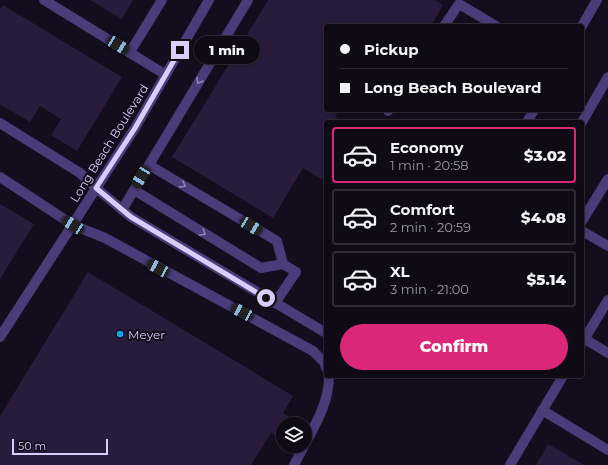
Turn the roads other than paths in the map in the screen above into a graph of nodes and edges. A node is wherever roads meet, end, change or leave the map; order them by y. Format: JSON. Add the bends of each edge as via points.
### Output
{"nodes":[{"id":1,"x":44,"y":0,"type":"edge"},
{"id":2,"x":162,"y":0,"type":"edge"},
{"id":3,"x":209,"y":0,"type":"edge"},
{"id":4,"x":248,"y":0,"type":"edge"},
{"id":5,"x":597,"y":0,"type":"edge"},
{"id":6,"x":445,"y":24,"type":"edge"},
{"id":7,"x":493,"y":24,"type":"edge"},
{"id":8,"x":583,"y":24,"type":"edge"},
{"id":9,"x":130,"y":52,"type":"junction"},
{"id":10,"x":166,"y":75,"type":"junction"},
{"id":11,"x":608,"y":77,"type":"edge"},
{"id":12,"x":583,"y":120,"type":"edge"},
{"id":13,"x":0,"y":123,"type":"edge"},
{"id":14,"x":149,"y":165,"type":"junction"},
{"id":15,"x":0,"y":177,"type":"edge"},
{"id":16,"x":608,"y":179,"type":"edge"},
{"id":17,"x":96,"y":188,"type":"junction"},
{"id":18,"x":134,"y":190,"type":"junction"},
{"id":19,"x":122,"y":210,"type":"junction"},
{"id":20,"x":584,"y":218,"type":"edge"},
{"id":21,"x":73,"y":225,"type":"junction"},
{"id":22,"x":584,"y":231,"type":"edge"},
{"id":23,"x":608,"y":246,"type":"edge"},
{"id":24,"x":283,"y":264,"type":"junction"},
{"id":25,"x":608,"y":300,"type":"edge"},
{"id":26,"x":275,"y":303,"type":"junction"},
{"id":27,"x":324,"y":332,"type":"edge"},
{"id":28,"x":0,"y":337,"type":"edge"},
{"id":29,"x":584,"y":339,"type":"edge"},
{"id":30,"x":584,"y":341,"type":"edge"},
{"id":31,"x":608,"y":353,"type":"edge"},
{"id":32,"x":324,"y":362,"type":"edge"},
{"id":33,"x":329,"y":378,"type":"edge"},
{"id":34,"x":562,"y":378,"type":"edge"},
{"id":35,"x":542,"y":410,"type":"junction"},
{"id":36,"x":312,"y":432,"type":"edge"},
{"id":37,"x":608,"y":450,"type":"edge"},
{"id":38,"x":301,"y":453,"type":"edge"},
{"id":39,"x":294,"y":465,"type":"edge"},
{"id":40,"x":510,"y":465,"type":"edge"}],
"edges":[{"from":1,"to":9,"type":"street"},
{"from":2,"to":9,"type":"street"},
{"from":3,"to":10,"type":"street","name":"Long Beach Boulevard"},
{"from":4,"to":14,"type":"street","one_way":true},
{"from":5,"to":8,"type":"street"},
{"from":6,"to":7,"type":"street","via":[[459,4]]},
{"from":9,"to":10,"type":"street"},
{"from":10,"to":17,"type":"street","name":"Long Beach Boulevard"},
{"from":11,"to":12,"type":"street"},
{"from":13,"to":17,"type":"street","via":[[80,172]]},
{"from":14,"to":18,"type":"street"},
{"from":14,"to":24,"type":"street","one_way":true,"via":[[277,241]]},
{"from":15,"to":21,"type":"street"},
{"from":16,"to":20,"type":"street"},
{"from":17,"to":19,"type":"street"},
{"from":17,"to":21,"type":"street","name":"Long Beach Boulevard"},
{"from":18,"to":19,"type":"street"},
{"from":18,"to":24,"type":"street","one_way":true,"via":[[261,268]]},
{"from":19,"to":26,"type":"street"},
{"from":21,"to":28,"type":"street","name":"Long Beach Boulevard"},
{"from":21,"to":32,"type":"street","via":[[105,238],[313,351]]},
{"from":22,"to":23,"type":"street"},
{"from":24,"to":26,"type":"street","via":[[296,272]]},
{"from":25,"to":29,"type":"street"},
{"from":26,"to":27,"type":"street"},
{"from":30,"to":31,"type":"street"},
{"from":33,"to":36,"type":"street","via":[[329,390],[322,413]]},
{"from":34,"to":35,"type":"street"},
{"from":35,"to":37,"type":"street"},
{"from":35,"to":40,"type":"street"},
{"from":38,"to":39,"type":"street"}]}
